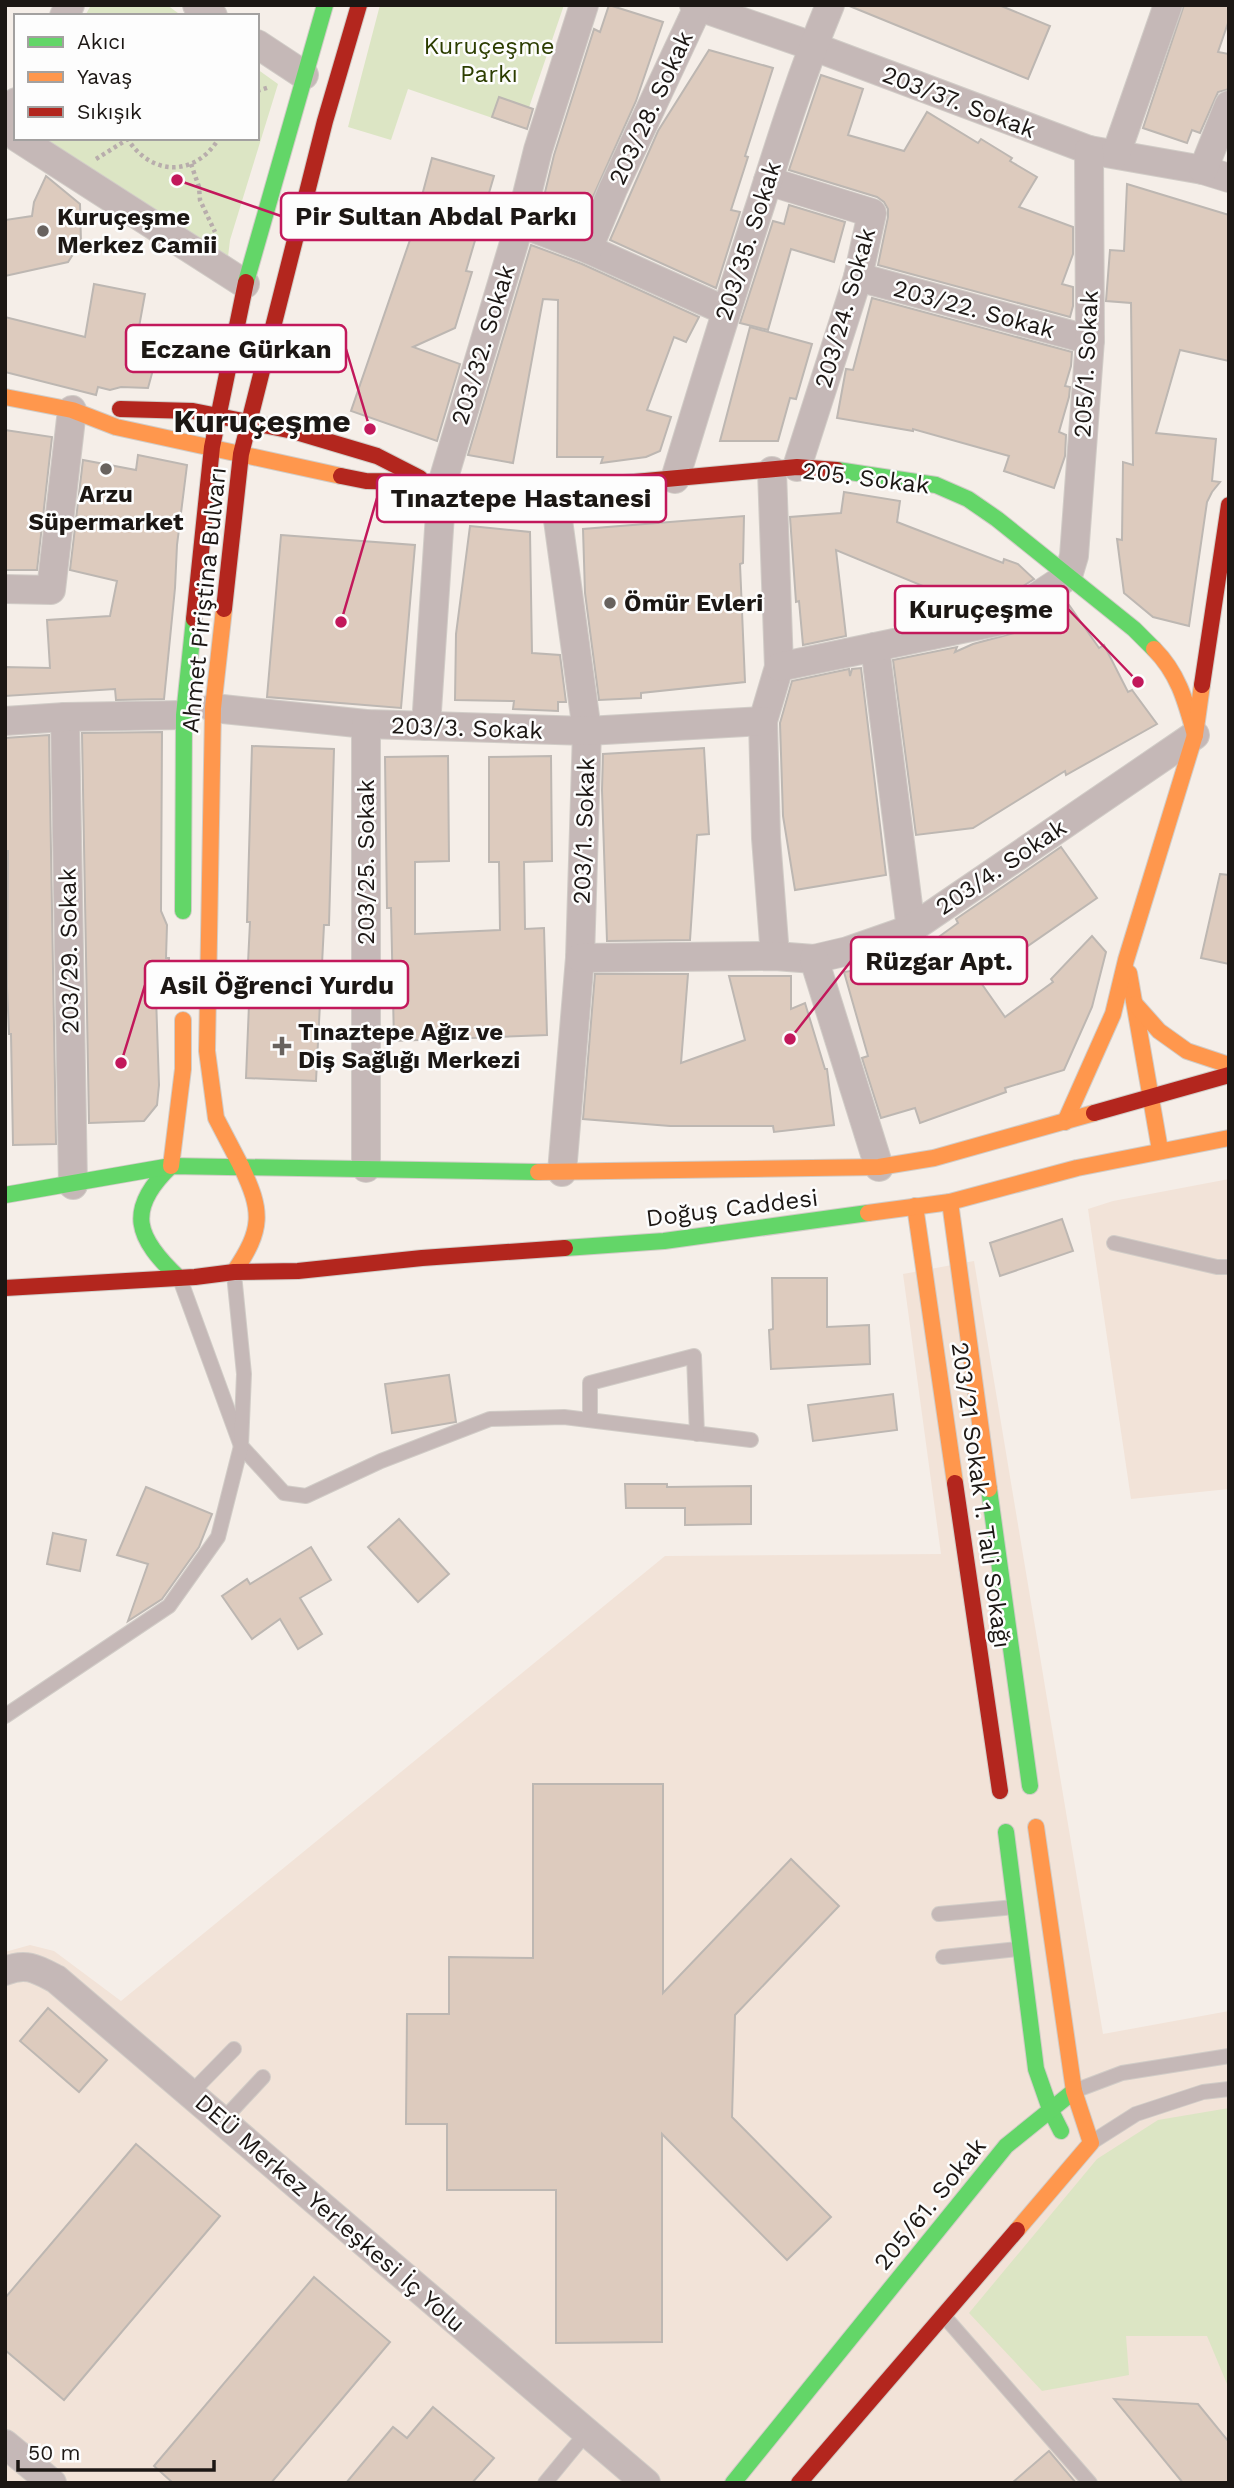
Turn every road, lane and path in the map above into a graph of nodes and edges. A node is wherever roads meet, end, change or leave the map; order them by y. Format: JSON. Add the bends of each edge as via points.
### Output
{"nodes":[{"id":1,"x":325,"y":5,"type":"edge"},
{"id":2,"x":359,"y":5,"type":"edge"},
{"id":3,"x":584,"y":5,"type":"edge"},
{"id":4,"x":830,"y":5,"type":"edge"},
{"id":5,"x":1168,"y":5,"type":"edge"},
{"id":6,"x":697,"y":6,"type":"edge"},
{"id":7,"x":259,"y":45,"type":"edge"},
{"id":8,"x":813,"y":46,"type":"junction"},
{"id":9,"x":304,"y":75,"type":"junction"},
{"id":10,"x":1229,"y":105,"type":"edge"},
{"id":11,"x":20,"y":140,"type":"edge"},
{"id":12,"x":128,"y":140,"type":"edge"},
{"id":13,"x":218,"y":140,"type":"edge"},
{"id":14,"x":1102,"y":152,"type":"junction"},
{"id":15,"x":191,"y":164,"type":"junction"},
{"id":16,"x":1216,"y":174,"type":"edge"},
{"id":17,"x":768,"y":181,"type":"junction"},
{"id":18,"x":200,"y":200,"type":"dead end"},
{"id":19,"x":520,"y":223,"type":"junction"},
{"id":20,"x":588,"y":249,"type":"junction"},
{"id":21,"x":858,"y":276,"type":"junction"},
{"id":22,"x":245,"y":285,"type":"junction"},
{"id":23,"x":726,"y":311,"type":"junction"},
{"id":24,"x":1090,"y":340,"type":"junction"},
{"id":25,"x":5,"y":397,"type":"edge"},
{"id":26,"x":72,"y":410,"type":"junction"},
{"id":27,"x":234,"y":418,"type":"junction"},
{"id":28,"x":227,"y":451,"type":"junction"},
{"id":29,"x":784,"y":469,"type":"junction"},
{"id":30,"x":675,"y":479,"type":"junction"},
{"id":31,"x":435,"y":483,"type":"junction"},
{"id":32,"x":554,"y":491,"type":"junction"},
{"id":33,"x":1229,"y":505,"type":"edge"},
{"id":34,"x":1068,"y":576,"type":"junction"},
{"id":35,"x":5,"y":589,"type":"edge"},
{"id":36,"x":875,"y":647,"type":"junction"},
{"id":37,"x":779,"y":667,"type":"junction"},
{"id":38,"x":213,"y":708,"type":"junction"},
{"id":39,"x":184,"y":715,"type":"junction"},
{"id":40,"x":65,"y":717,"type":"junction"},
{"id":41,"x":5,"y":721,"type":"edge"},
{"id":42,"x":763,"y":721,"type":"junction"},
{"id":43,"x":366,"y":724,"type":"junction"},
{"id":44,"x":426,"y":726,"type":"junction"},
{"id":45,"x":587,"y":732,"type":"junction"},
{"id":46,"x":1195,"y":734,"type":"junction"},
{"id":47,"x":911,"y":929,"type":"junction"},
{"id":48,"x":183,"y":933,"type":"dead end"},
{"id":49,"x":775,"y":956,"type":"junction"},
{"id":50,"x":580,"y":958,"type":"junction"},
{"id":51,"x":814,"y":959,"type":"junction"},
{"id":52,"x":1126,"y":960,"type":"junction"},
{"id":53,"x":183,"y":1001,"type":"dead end"},
{"id":54,"x":1135,"y":1004,"type":"junction"},
{"id":55,"x":1113,"y":1014,"type":"junction"},
{"id":56,"x":1117,"y":1041,"type":"dead end"},
{"id":57,"x":1229,"y":1065,"type":"edge"},
{"id":58,"x":1229,"y":1075,"type":"edge"},
{"id":59,"x":1129,"y":1095,"type":"junction"},
{"id":60,"x":1151,"y":1096,"type":"junction"},
{"id":61,"x":1065,"y":1122,"type":"junction"},
{"id":62,"x":1229,"y":1138,"type":"edge"},
{"id":63,"x":1160,"y":1150,"type":"junction"},
{"id":64,"x":171,"y":1166,"type":"junction"},
{"id":65,"x":240,"y":1166,"type":"junction"},
{"id":66,"x":879,"y":1167,"type":"junction"},
{"id":67,"x":366,"y":1168,"type":"junction"},
{"id":68,"x":562,"y":1172,"type":"junction"},
{"id":69,"x":73,"y":1185,"type":"junction"},
{"id":70,"x":5,"y":1195,"type":"edge"},
{"id":71,"x":950,"y":1202,"type":"junction"},
{"id":72,"x":915,"y":1206,"type":"junction"},
{"id":73,"x":1114,"y":1243,"type":"dead end"},
{"id":74,"x":1229,"y":1267,"type":"edge"},
{"id":75,"x":233,"y":1272,"type":"junction"},
{"id":76,"x":179,"y":1278,"type":"junction"},
{"id":77,"x":5,"y":1287,"type":"edge"},
{"id":78,"x":590,"y":1420,"type":"junction"},
{"id":79,"x":697,"y":1434,"type":"junction"},
{"id":80,"x":751,"y":1440,"type":"dead end"},
{"id":81,"x":241,"y":1446,"type":"junction"},
{"id":82,"x":5,"y":1716,"type":"edge"},
{"id":83,"x":1030,"y":1786,"type":"dead end"},
{"id":84,"x":1000,"y":1791,"type":"dead end"},
{"id":85,"x":1036,"y":1827,"type":"dead end"},
{"id":86,"x":1006,"y":1832,"type":"dead end"},
{"id":87,"x":1048,"y":1903,"type":"junction"},
{"id":88,"x":1017,"y":1906,"type":"junction"},
{"id":89,"x":939,"y":1914,"type":"dead end"},
{"id":90,"x":1038,"y":1947,"type":"junction"},
{"id":91,"x":943,"y":1957,"type":"dead end"},
{"id":92,"x":5,"y":1971,"type":"edge"},
{"id":93,"x":234,"y":2049,"type":"dead end"},
{"id":94,"x":1229,"y":2056,"type":"edge"},
{"id":95,"x":263,"y":2077,"type":"dead end"},
{"id":96,"x":1229,"y":2089,"type":"edge"},
{"id":97,"x":1074,"y":2091,"type":"junction"},
{"id":98,"x":191,"y":2094,"type":"junction"},
{"id":99,"x":1050,"y":2109,"type":"junction"},
{"id":100,"x":222,"y":2121,"type":"junction"},
{"id":101,"x":1091,"y":2143,"type":"junction"},
{"id":102,"x":1076,"y":2161,"type":"junction"},
{"id":103,"x":943,"y":2315,"type":"junction"},
{"id":104,"x":587,"y":2432,"type":"junction"},
{"id":105,"x":5,"y":2444,"type":"edge"},
{"id":106,"x":52,"y":2483,"type":"edge"},
{"id":107,"x":545,"y":2483,"type":"edge"},
{"id":108,"x":646,"y":2483,"type":"edge"},
{"id":109,"x":733,"y":2483,"type":"edge"},
{"id":110,"x":799,"y":2483,"type":"edge"},
{"id":111,"x":1090,"y":2483,"type":"edge"}],
"edges":[{"from":1,"to":9,"type":"main road","name":"Ahmet Piriştina Bulvarı"},
{"from":2,"to":27,"type":"main road","name":"Ahmet Piriştina Bulvarı"},
{"from":3,"to":19,"type":"street","name":"203/32. Sokak"},
{"from":4,"to":8,"type":"street","name":"203/35. Sokak"},
{"from":5,"to":14,"type":"street","name":"205/1. Sokak"},
{"from":6,"to":8,"type":"street","name":"203/37. Sokak"},
{"from":6,"to":20,"type":"street","name":"203/28. Sokak"},
{"from":7,"to":9,"type":"street"},
{"from":8,"to":14,"type":"street","name":"203/37. Sokak"},
{"from":8,"to":17,"type":"street","name":"203/35. Sokak"},
{"from":9,"to":22,"type":"main road","name":"Ahmet Piriştina Bulvarı"},
{"from":10,"to":16,"type":"street"},
{"from":11,"to":22,"type":"street"},
{"from":12,"to":15,"type":"path","via":[[151,163],[167,167]]},
{"from":13,"to":15,"type":"path","via":[[199,162]]},
{"from":14,"to":16,"type":"street","name":"203/37. Sokak"},
{"from":14,"to":24,"type":"street","name":"205/1. Sokak"},
{"from":15,"to":18,"type":"path"},
{"from":17,"to":21,"type":"street","name":"203/24. Sokak","via":[[872,213]]},
{"from":17,"to":23,"type":"street","name":"203/35. Sokak"},
{"from":19,"to":20,"type":"street"},
{"from":19,"to":31,"type":"street","name":"203/32. Sokak"},
{"from":20,"to":23,"type":"street"},
{"from":21,"to":24,"type":"street","name":"203/22. Sokak"},
{"from":21,"to":29,"type":"street","name":"203/24. Sokak"},
{"from":22,"to":27,"type":"main road","name":"Ahmet Piriştina Bulvarı"},
{"from":23,"to":30,"type":"street","name":"203/35. Sokak"},
{"from":24,"to":34,"type":"street","name":"205/1. Sokak","via":[[1074,556]]},
{"from":25,"to":26,"type":"main road"},
{"from":26,"to":27,"type":"main road","name":"205. Sokak","via":[[179,411]]},
{"from":26,"to":28,"type":"main road","name":"205. Sokak","via":[[116,426]]},
{"from":26,"to":35,"type":"street","via":[[51,590]]},
{"from":27,"to":28,"type":"main road","name":"Ahmet Piriştina Bulvarı"},
{"from":27,"to":28,"type":"main road","name":"Ahmet Piriştina Bulvarı"},
{"from":27,"to":31,"type":"main road","name":"205. Sokak","via":[[377,456]]},
{"from":28,"to":31,"type":"main road","name":"205. Sokak","via":[[366,481]]},
{"from":28,"to":38,"type":"main road","name":"Ahmet Piriştina Bulvarı"},
{"from":28,"to":39,"type":"main road","name":"Ahmet Piriştina Bulvarı"},
{"from":29,"to":30,"type":"main road","name":"205. Sokak"},
{"from":29,"to":34,"type":"main road","name":"205. Sokak","via":[[850,471],[936,485],[978,506]]},
{"from":29,"to":37,"type":"street"},
{"from":30,"to":32,"type":"main road","name":"205. Sokak"},
{"from":31,"to":32,"type":"main road","name":"205. Sokak","via":[[497,491]]},
{"from":31,"to":44,"type":"street","name":"203/32. Sokak"},
{"from":32,"to":45,"type":"street","name":"203/1. Sokak"},
{"from":33,"to":46,"type":"main road"},
{"from":34,"to":36,"type":"street","via":[[1000,621]]},
{"from":34,"to":46,"type":"main road","name":"205. Sokak","via":[[1161,656],[1180,686]]},
{"from":36,"to":37,"type":"street"},
{"from":36,"to":47,"type":"street"},
{"from":37,"to":42,"type":"street"},
{"from":38,"to":43,"type":"street","name":"203/3. Sokak"},
{"from":38,"to":65,"type":"main road","name":"Ahmet Piriştina Bulvarı","via":[[207,1051],[216,1118]]},
{"from":39,"to":40,"type":"street"},
{"from":39,"to":48,"type":"main road","name":"Ahmet Piriştina Bulvarı"},
{"from":40,"to":41,"type":"street"},
{"from":40,"to":69,"type":"street","name":"203/29. Sokak"},
{"from":42,"to":45,"type":"street","name":"203/3. Sokak"},
{"from":42,"to":49,"type":"street"},
{"from":43,"to":44,"type":"street","name":"203/3. Sokak"},
{"from":43,"to":67,"type":"street","name":"203/25. Sokak"},
{"from":44,"to":45,"type":"street","name":"203/3. Sokak"},
{"from":45,"to":50,"type":"street","name":"203/1. Sokak"},
{"from":46,"to":47,"type":"street","name":"203/4. Sokak"},
{"from":46,"to":52,"type":"main road"},
{"from":47,"to":51,"type":"street","name":"203/4. Sokak"},
{"from":49,"to":50,"type":"street","name":"203/4. Sokak"},
{"from":49,"to":51,"type":"street","name":"203/4. Sokak"},
{"from":50,"to":68,"type":"street","name":"203/1. Sokak"},
{"from":51,"to":66,"type":"street"},
{"from":52,"to":54,"type":"main road"},
{"from":52,"to":55,"type":"main road"},
{"from":53,"to":64,"type":"main road","via":[[183,1069]]},
{"from":54,"to":57,"type":"main road","via":[[1159,1031],[1187,1051]]},
{"from":54,"to":60,"type":"main road"},
{"from":55,"to":56,"type":"main road"},
{"from":55,"to":61,"type":"main road"},
{"from":58,"to":60,"type":"main road","name":"Doğuş Caddesi"},
{"from":59,"to":60,"type":"main road","name":"Doğuş Caddesi"},
{"from":59,"to":61,"type":"main road","name":"Doğuş Caddesi"},
{"from":59,"to":63,"type":"main road"},
{"from":60,"to":63,"type":"main road"},
{"from":61,"to":66,"type":"main road","name":"Doğuş Caddesi","via":[[934,1158]]},
{"from":62,"to":63,"type":"main road","name":"Doğuş Caddesi"},
{"from":63,"to":71,"type":"main road","name":"Doğuş Caddesi"},
{"from":64,"to":65,"type":"main road"},
{"from":64,"to":69,"type":"main road"},
{"from":64,"to":76,"type":"main road","via":[[146,1194],[142,1231],[149,1248]]},
{"from":65,"to":67,"type":"main road","name":"Doğuş Caddesi"},
{"from":65,"to":75,"type":"main road","via":[[258,1205],[259,1223],[255,1241]]},
{"from":66,"to":68,"type":"main road","name":"Doğuş Caddesi"},
{"from":67,"to":68,"type":"main road","name":"Doğuş Caddesi"},
{"from":69,"to":70,"type":"main road"},
{"from":71,"to":72,"type":"main road","name":"Doğuş Caddesi"},
{"from":71,"to":83,"type":"main road","name":"203/21 Sokak 1. Tali Sokağı"},
{"from":72,"to":75,"type":"main road","name":"Doğuş Caddesi","via":[[664,1241]]},
{"from":72,"to":84,"type":"main road","name":"203/21 Sokak 1. Tali Sokağı"},
{"from":73,"to":74,"type":"lane"},
{"from":75,"to":76,"type":"main road"},
{"from":75,"to":81,"type":"lane","via":[[244,1374]]},
{"from":76,"to":77,"type":"main road"},
{"from":76,"to":81,"type":"lane"},
{"from":78,"to":79,"type":"lane"},
{"from":78,"to":79,"type":"lane","via":[[590,1383],[694,1356]]},
{"from":78,"to":81,"type":"lane","via":[[564,1416],[490,1419],[306,1496],[284,1493]]},
{"from":79,"to":80,"type":"lane"},
{"from":81,"to":82,"type":"lane","via":[[218,1537],[169,1605]]},
{"from":85,"to":87,"type":"main road"},
{"from":86,"to":88,"type":"main road"},
{"from":87,"to":88,"type":"lane"},
{"from":87,"to":90,"type":"main road"},
{"from":88,"to":89,"type":"lane"},
{"from":88,"to":90,"type":"main road"},
{"from":90,"to":91,"type":"lane"},
{"from":90,"to":97,"type":"main road"},
{"from":90,"to":99,"type":"main road","via":[[1036,2069]]},
{"from":92,"to":98,"type":"street","name":"DEÜ Merkez Yerleşkesi İç Yolu","via":[[18,1965],[32,1966],[56,1979]]},
{"from":93,"to":98,"type":"lane"},
{"from":94,"to":97,"type":"lane","name":"205/61. Sokak","via":[[1122,2073]]},
{"from":95,"to":100,"type":"lane"},
{"from":96,"to":101,"type":"lane","via":[[1203,2092],[1136,2113]]},
{"from":97,"to":99,"type":"main road","name":"205/61. Sokak"},
{"from":97,"to":101,"type":"main road"},
{"from":98,"to":100,"type":"street","name":"DEÜ Merkez Yerleşkesi İç Yolu"},
{"from":99,"to":102,"type":"main road"},
{"from":99,"to":109,"type":"main road","name":"205/61. Sokak","via":[[1006,2147]]},
{"from":100,"to":104,"type":"street","name":"DEÜ Merkez Yerleşkesi İç Yolu"},
{"from":101,"to":102,"type":"main road"},
{"from":102,"to":103,"type":"main road"},
{"from":103,"to":110,"type":"main road"},
{"from":103,"to":111,"type":"lane"},
{"from":104,"to":107,"type":"lane"},
{"from":104,"to":108,"type":"street","name":"DEÜ Merkez Yerleşkesi İç Yolu"},
{"from":105,"to":106,"type":"street"}]}
